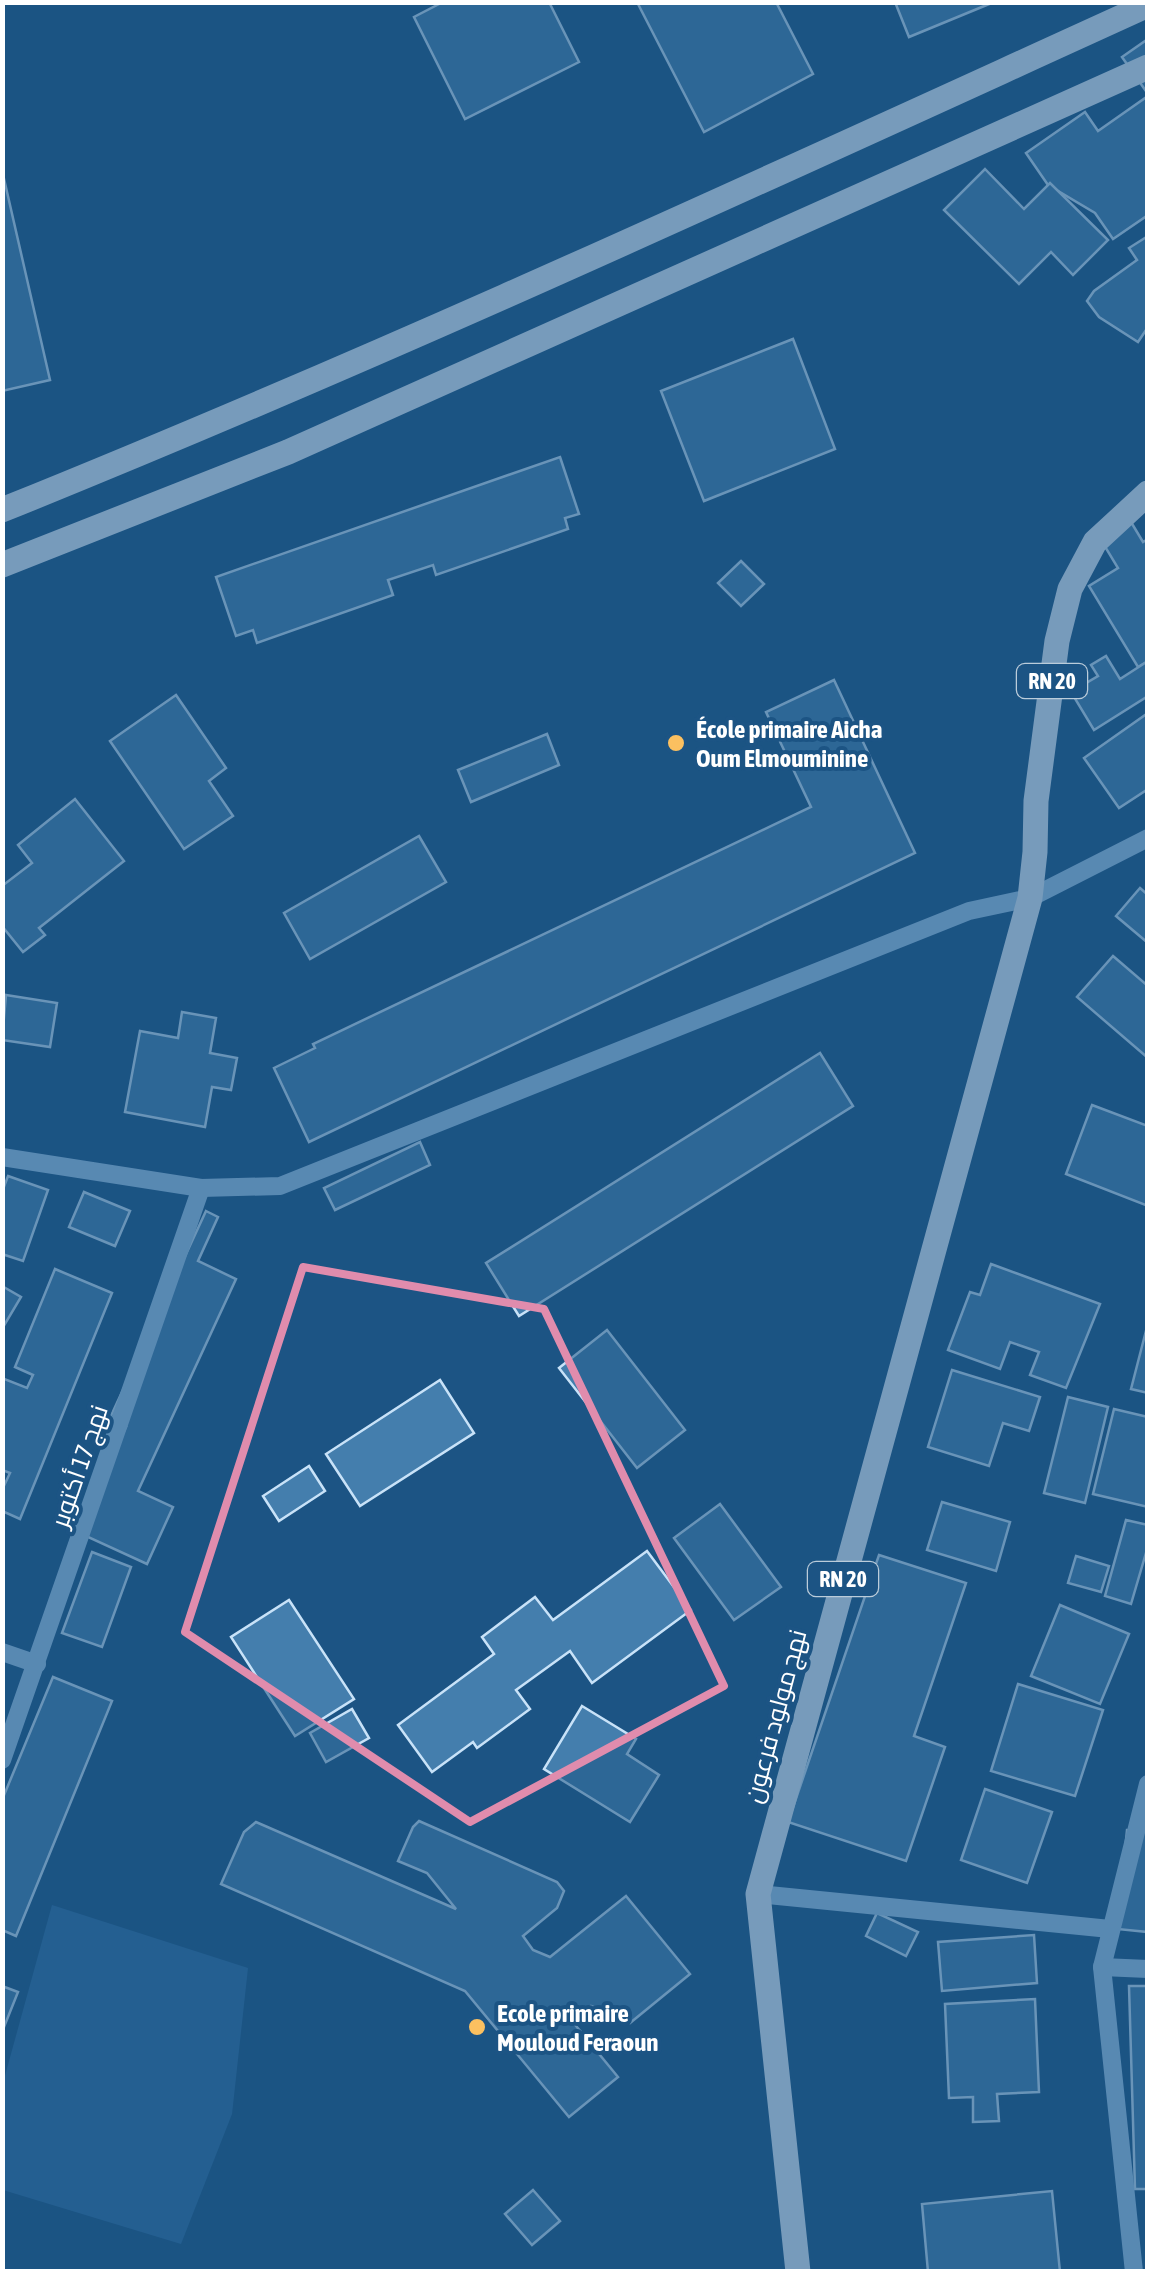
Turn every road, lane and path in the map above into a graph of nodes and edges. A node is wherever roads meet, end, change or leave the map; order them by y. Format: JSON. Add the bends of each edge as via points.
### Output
{"nodes":[{"id":1,"x":1148,"y":5,"type":"edge"},
{"id":2,"x":1148,"y":67,"type":"edge"},
{"id":3,"x":1148,"y":494,"type":"edge"},
{"id":4,"x":2,"y":510,"type":"edge"},
{"id":5,"x":2,"y":565,"type":"edge"},
{"id":6,"x":1148,"y":838,"type":"edge"},
{"id":7,"x":1030,"y":898,"type":"junction"},
{"id":8,"x":2,"y":1157,"type":"edge"},
{"id":9,"x":201,"y":1188,"type":"junction"},
{"id":10,"x":2,"y":1652,"type":"edge"},
{"id":11,"x":37,"y":1664,"type":"junction"},
{"id":12,"x":2,"y":1760,"type":"edge"},
{"id":13,"x":1148,"y":1784,"type":"edge"},
{"id":14,"x":758,"y":1894,"type":"junction"},
{"id":15,"x":1110,"y":1929,"type":"junction"},
{"id":16,"x":1102,"y":1966,"type":"junction"},
{"id":17,"x":1148,"y":1969,"type":"edge"},
{"id":18,"x":798,"y":2272,"type":"edge"},
{"id":19,"x":1134,"y":2272,"type":"edge"}],
"edges":[{"from":1,"to":4,"type":"main road","via":[[553,274]]},
{"from":2,"to":5,"type":"main road","via":[[288,452]]},
{"from":3,"to":7,"type":"main road","number":"RN 20","via":[[1095,542],[1070,589],[1036,800]]},
{"from":6,"to":7,"type":"street"},
{"from":7,"to":9,"type":"street","via":[[968,911],[280,1186]]},
{"from":7,"to":14,"type":"main road","name":"نهج مولود فرعون","number":"RN 20"},
{"from":8,"to":9,"type":"street"},
{"from":9,"to":11,"type":"street","name":"نهج 17 أكتوبر"},
{"from":10,"to":11,"type":"street"},
{"from":11,"to":12,"type":"street","name":"نهج 17 أكتوبر"},
{"from":13,"to":15,"type":"street"},
{"from":14,"to":15,"type":"street"},
{"from":14,"to":18,"type":"main road","name":"نهج مولود فرعون","number":"RN 20"},
{"from":15,"to":16,"type":"street"},
{"from":16,"to":17,"type":"street"},
{"from":16,"to":19,"type":"street"}]}
